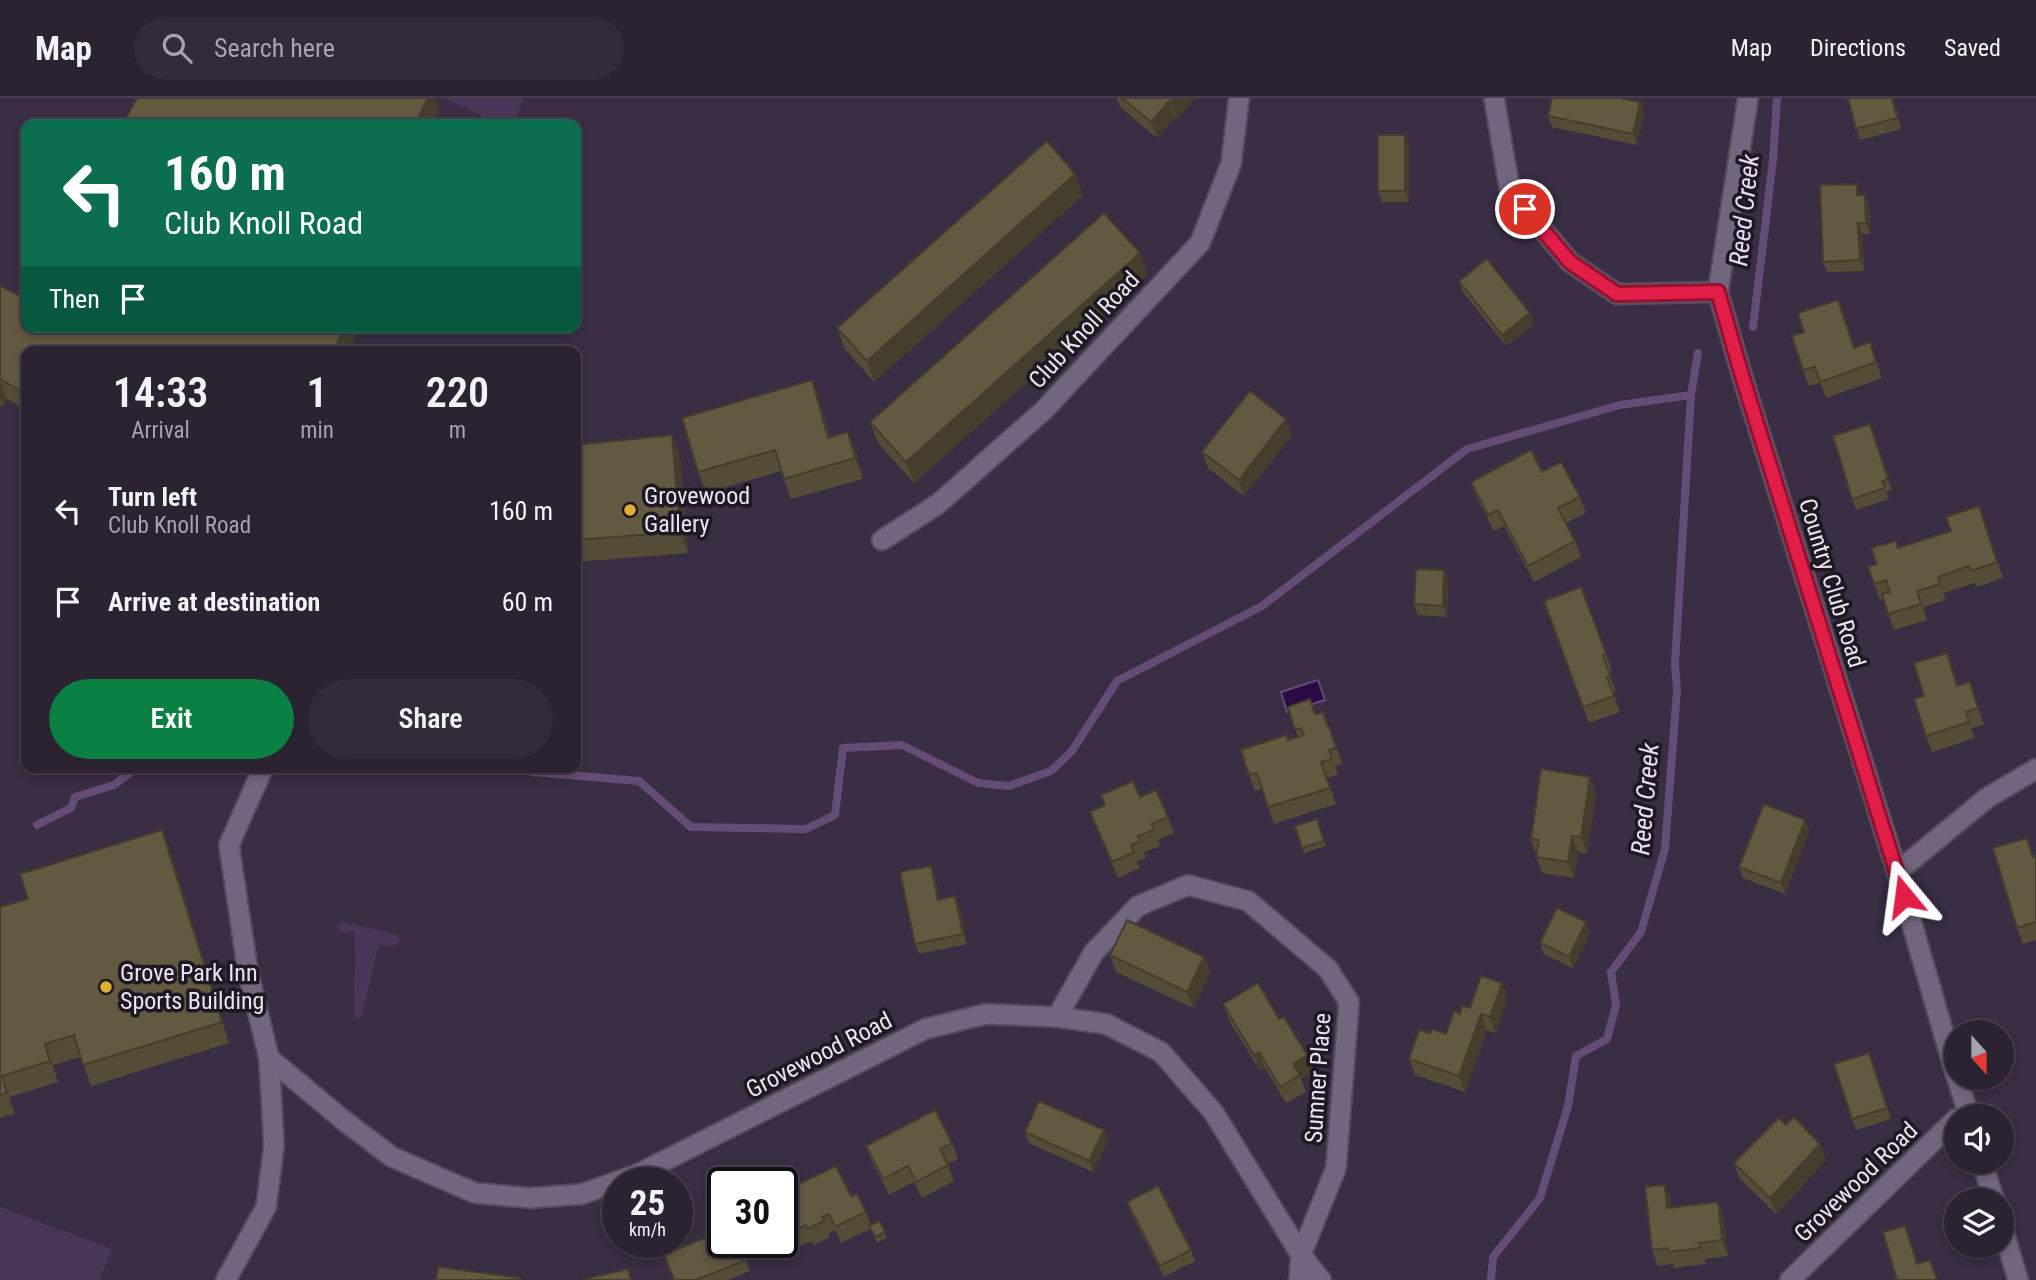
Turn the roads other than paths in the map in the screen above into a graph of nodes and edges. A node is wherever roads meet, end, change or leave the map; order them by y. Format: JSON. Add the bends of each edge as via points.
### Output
{"nodes":[{"id":1,"x":1239,"y":98,"type":"edge"},
{"id":2,"x":1494,"y":98,"type":"edge"},
{"id":3,"x":1748,"y":98,"type":"edge"},
{"id":4,"x":1718,"y":292,"type":"junction"},
{"id":5,"x":882,"y":540,"type":"dead end"},
{"id":6,"x":2036,"y":769,"type":"edge"},
{"id":7,"x":261,"y":773,"type":"edge"},
{"id":8,"x":1897,"y":872,"type":"junction"},
{"id":9,"x":1057,"y":1017,"type":"junction"},
{"id":10,"x":1944,"y":1033,"type":"edge"},
{"id":11,"x":269,"y":1058,"type":"junction"},
{"id":12,"x":1944,"y":1133,"type":"edge"},
{"id":13,"x":1301,"y":1255,"type":"junction"},
{"id":14,"x":2011,"y":1258,"type":"edge"},
{"id":15,"x":226,"y":1280,"type":"edge"},
{"id":16,"x":1299,"y":1280,"type":"edge"},
{"id":17,"x":1321,"y":1280,"type":"edge"},
{"id":18,"x":1790,"y":1280,"type":"edge"},
{"id":19,"x":2018,"y":1280,"type":"edge"}],
"edges":[{"from":1,"to":5,"type":"street","name":"Club Knoll Road","via":[[1231,164],[1200,243],[1044,410],[939,503]]},
{"from":2,"to":4,"type":"street","via":[[1510,191],[1570,262],[1617,294]]},
{"from":3,"to":4,"type":"street","name":"Country Club Road"},
{"from":4,"to":8,"type":"street","name":"Country Club Road"},
{"from":6,"to":8,"type":"street","via":[[1987,798]]},
{"from":7,"to":11,"type":"street","via":[[229,845],[248,972]]},
{"from":8,"to":10,"type":"street","name":"Country Club Road"},
{"from":9,"to":11,"type":"street","name":"Grovewood Road","via":[[986,1014],[925,1029],[638,1174],[582,1194],[531,1198],[475,1193],[392,1157]]},
{"from":9,"to":13,"type":"street","name":"Grovewood Road","via":[[1106,1024],[1161,1052],[1214,1113]]},
{"from":9,"to":13,"type":"street","name":"Sumner Place","via":[[1094,953],[1138,906],[1188,885],[1248,901],[1328,969],[1349,1002],[1336,1168]]},
{"from":11,"to":15,"type":"street","via":[[274,1146],[266,1207]]},
{"from":12,"to":18,"type":"street","name":"Grovewood Road"},
{"from":13,"to":16,"type":"street","name":"Sumner Place"},
{"from":13,"to":17,"type":"street","name":"Grovewood Road"},
{"from":14,"to":19,"type":"street"}]}
